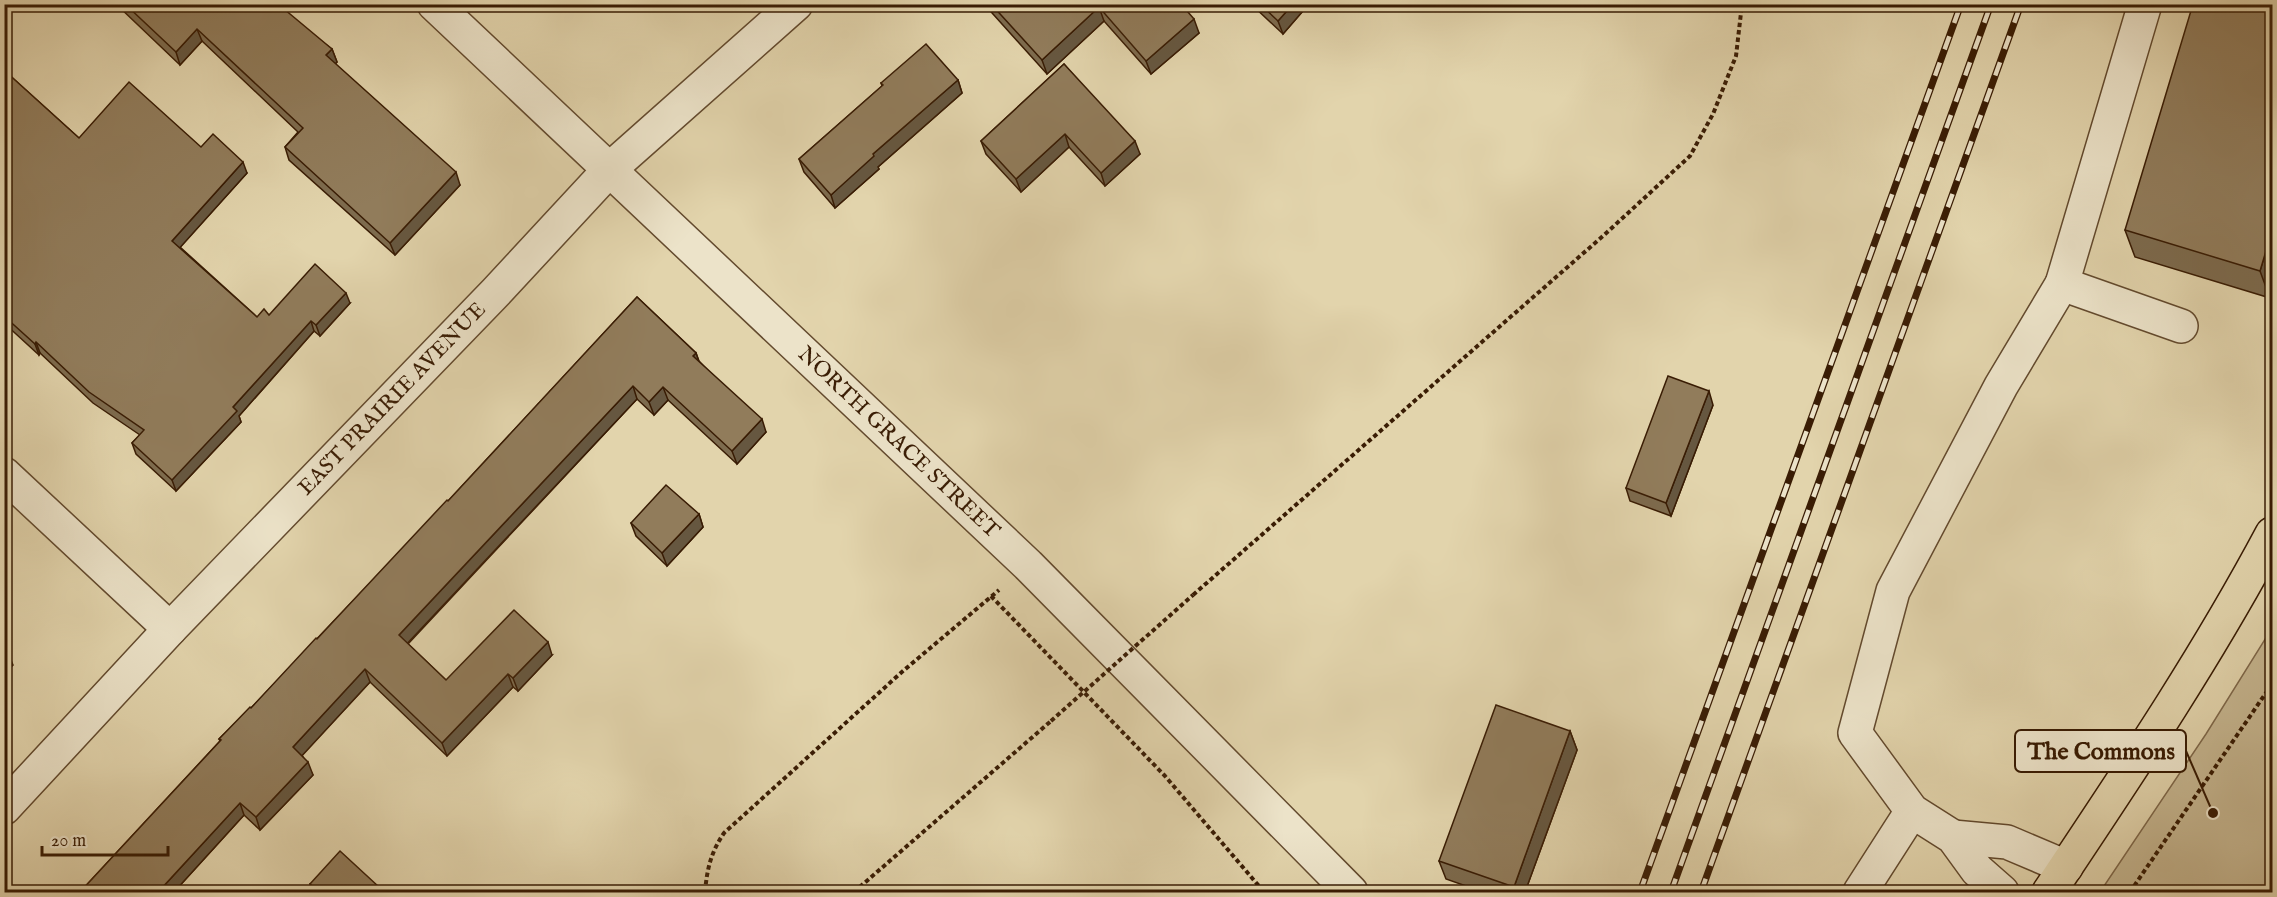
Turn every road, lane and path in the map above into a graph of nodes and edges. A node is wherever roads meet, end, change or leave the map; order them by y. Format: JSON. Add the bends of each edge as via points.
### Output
{"nodes":[{"id":1,"x":434,"y":4,"type":"edge"},
{"id":2,"x":796,"y":4,"type":"edge"},
{"id":3,"x":1742,"y":4,"type":"edge"},
{"id":4,"x":2145,"y":4,"type":"edge"},
{"id":5,"x":610,"y":169,"type":"junction"},
{"id":6,"x":2062,"y":284,"type":"junction"},
{"id":7,"x":2181,"y":326,"type":"dead end"},
{"id":8,"x":4,"y":474,"type":"edge"},
{"id":9,"x":2272,"y":534,"type":"edge"},
{"id":10,"x":1028,"y":565,"type":"junction"},
{"id":11,"x":992,"y":596,"type":"junction"},
{"id":12,"x":170,"y":629,"type":"junction"},
{"id":13,"x":2272,"y":684,"type":"edge"},
{"id":14,"x":4,"y":808,"type":"edge"},
{"id":15,"x":1912,"y":811,"type":"junction"},
{"id":16,"x":1953,"y":837,"type":"junction"},
{"id":17,"x":2057,"y":880,"type":"edge"},
{"id":18,"x":705,"y":892,"type":"edge"},
{"id":19,"x":854,"y":892,"type":"edge"},
{"id":20,"x":1264,"y":892,"type":"edge"},
{"id":21,"x":1351,"y":892,"type":"edge"},
{"id":22,"x":1860,"y":892,"type":"edge"},
{"id":23,"x":2002,"y":892,"type":"edge"},
{"id":24,"x":2130,"y":892,"type":"edge"}],
"edges":[{"from":1,"to":5,"type":"street","name":"NORTH GRACE STREET"},
{"from":2,"to":5,"type":"street","name":"EAST PRAIRIE AVENUE"},
{"from":3,"to":19,"type":"path","bridge":true,"via":[[1736,56],[1713,114],[1690,156]]},
{"from":4,"to":6,"type":"street"},
{"from":5,"to":10,"type":"street","name":"NORTH GRACE STREET"},
{"from":5,"to":12,"type":"street","name":"EAST PRAIRIE AVENUE"},
{"from":6,"to":7,"type":"street"},
{"from":6,"to":15,"type":"street","via":[[2001,386],[1893,591],[1855,733]]},
{"from":8,"to":12,"type":"street"},
{"from":9,"to":17,"type":"main road","via":[[2238,598]]},
{"from":10,"to":11,"type":"path"},
{"from":10,"to":21,"type":"street","name":"NORTH GRACE STREET"},
{"from":11,"to":18,"type":"path","via":[[724,833],[712,851]]},
{"from":11,"to":20,"type":"path","via":[[1158,767]]},
{"from":12,"to":14,"type":"street","name":"EAST PRAIRIE AVENUE"},
{"from":13,"to":24,"type":"path"},
{"from":15,"to":16,"type":"street"},
{"from":15,"to":22,"type":"street"},
{"from":16,"to":17,"type":"street","via":[[2007,842]]},
{"from":16,"to":23,"type":"street","via":[[1977,870]]}]}
